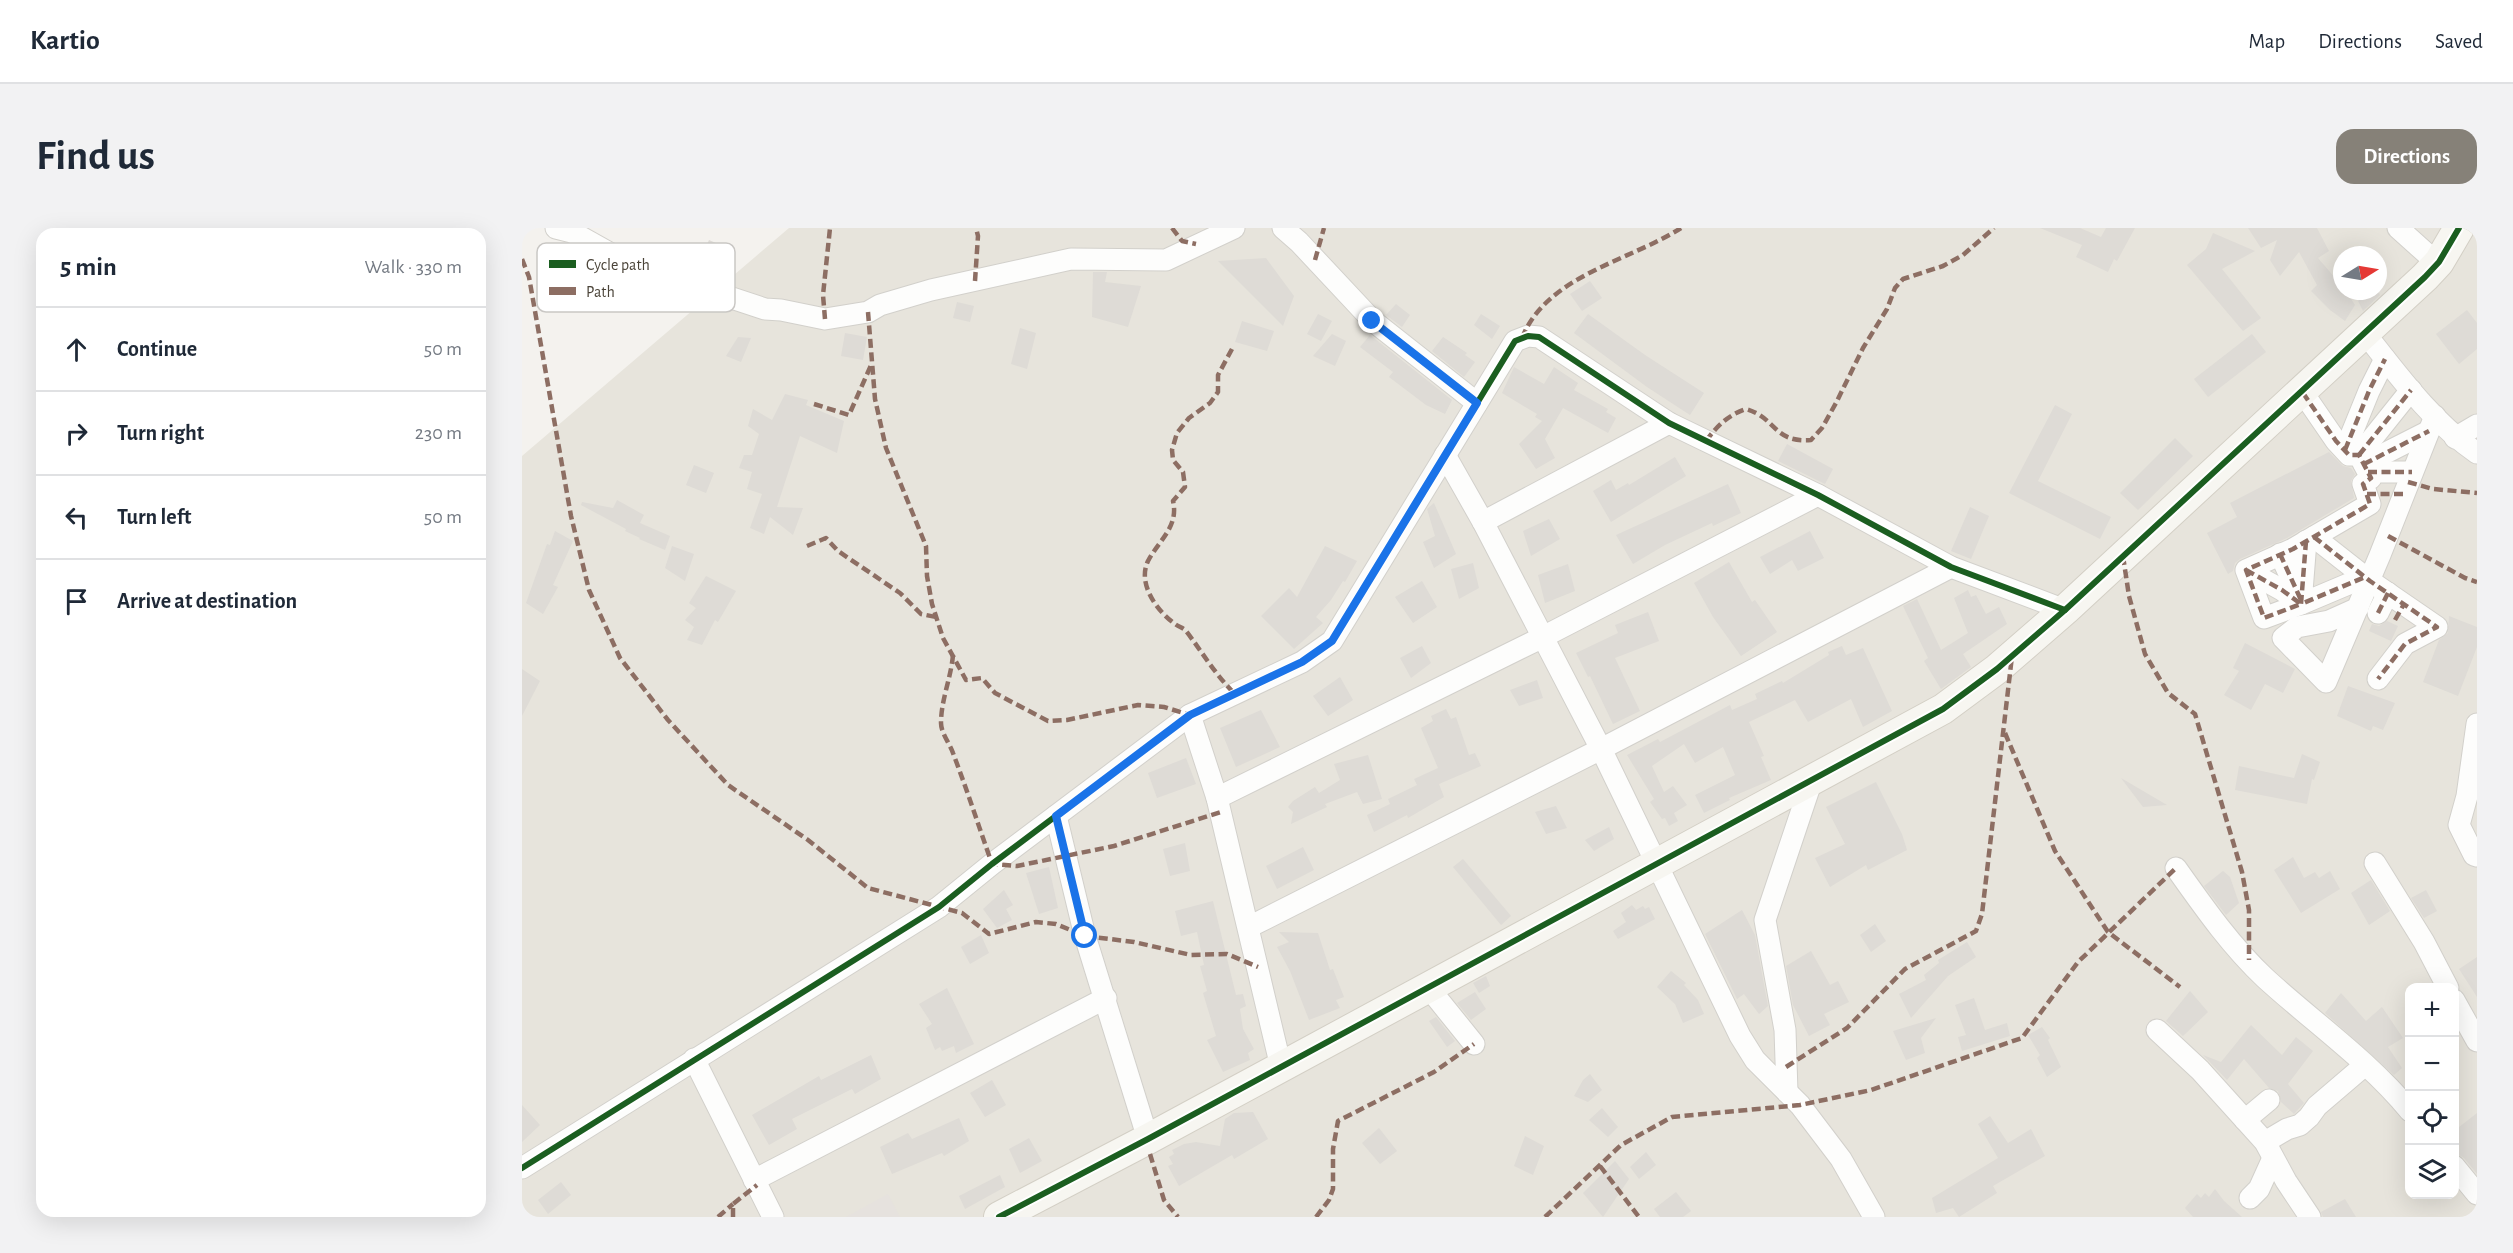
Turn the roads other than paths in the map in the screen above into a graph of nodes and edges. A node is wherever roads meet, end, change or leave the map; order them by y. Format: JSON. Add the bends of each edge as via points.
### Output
{"nodes":[{"id":1,"x":556,"y":228,"type":"edge"},
{"id":2,"x":1234,"y":228,"type":"edge"},
{"id":3,"x":1282,"y":228,"type":"edge"},
{"id":4,"x":2398,"y":228,"type":"edge"},
{"id":5,"x":2459,"y":228,"type":"edge"},
{"id":6,"x":592,"y":243,"type":"edge"},
{"id":7,"x":2440,"y":259,"type":"junction"},
{"id":8,"x":735,"y":299,"type":"edge"},
{"id":9,"x":2364,"y":332,"type":"junction"},
{"id":10,"x":2385,"y":359,"type":"junction"},
{"id":11,"x":2301,"y":390,"type":"junction"},
{"id":12,"x":2411,"y":390,"type":"junction"},
{"id":13,"x":1477,"y":403,"type":"junction"},
{"id":14,"x":1670,"y":423,"type":"junction"},
{"id":15,"x":2432,"y":423,"type":"junction"},
{"id":16,"x":2477,"y":425,"type":"edge"},
{"id":17,"x":2455,"y":438,"type":"junction"},
{"id":18,"x":2477,"y":453,"type":"edge"},
{"id":19,"x":1445,"y":455,"type":"junction"},
{"id":20,"x":2359,"y":460,"type":"junction"},
{"id":21,"x":2412,"y":472,"type":"junction"},
{"id":22,"x":2367,"y":494,"type":"junction"},
{"id":23,"x":2404,"y":494,"type":"junction"},
{"id":24,"x":1818,"y":495,"type":"junction"},
{"id":25,"x":1484,"y":522,"type":"junction"},
{"id":26,"x":2310,"y":539,"type":"junction"},
{"id":27,"x":2280,"y":554,"type":"junction"},
{"id":28,"x":1951,"y":567,"type":"junction"},
{"id":29,"x":2246,"y":570,"type":"junction"},
{"id":30,"x":2367,"y":579,"type":"junction"},
{"id":31,"x":2302,"y":603,"type":"junction"},
{"id":32,"x":2385,"y":608,"type":"junction"},
{"id":33,"x":2065,"y":610,"type":"junction"},
{"id":34,"x":1542,"y":638,"type":"junction"},
{"id":35,"x":2378,"y":679,"type":"dead end"},
{"id":36,"x":1190,"y":715,"type":"junction"},
{"id":37,"x":2477,"y":724,"type":"edge"},
{"id":38,"x":1601,"y":749,"type":"junction"},
{"id":39,"x":1812,"y":780,"type":"junction"},
{"id":40,"x":1217,"y":798,"type":"junction"},
{"id":41,"x":1056,"y":816,"type":"junction"},
{"id":42,"x":2477,"y":856,"type":"edge"},
{"id":43,"x":2375,"y":863,"type":"dead end"},
{"id":44,"x":1656,"y":865,"type":"junction"},
{"id":45,"x":2176,"y":868,"type":"dead end"},
{"id":46,"x":1249,"y":927,"type":"junction"},
{"id":47,"x":2446,"y":983,"type":"edge"},
{"id":48,"x":1428,"y":987,"type":"junction"},
{"id":49,"x":1106,"y":998,"type":"junction"},
{"id":50,"x":2459,"y":1009,"type":"edge"},
{"id":51,"x":2157,"y":1030,"type":"dead end"},
{"id":52,"x":2477,"y":1041,"type":"edge"},
{"id":53,"x":1474,"y":1044,"type":"dead end"},
{"id":54,"x":694,"y":1059,"type":"junction"},
{"id":55,"x":2365,"y":1065,"type":"junction"},
{"id":56,"x":1281,"y":1067,"type":"junction"},
{"id":57,"x":1787,"y":1092,"type":"junction"},
{"id":58,"x":2269,"y":1100,"type":"dead end"},
{"id":59,"x":2405,"y":1106,"type":"edge"},
{"id":60,"x":2245,"y":1120,"type":"junction"},
{"id":61,"x":1148,"y":1139,"type":"junction"},
{"id":62,"x":2269,"y":1150,"type":"junction"},
{"id":63,"x":522,"y":1168,"type":"edge"},
{"id":64,"x":2459,"y":1173,"type":"edge"},
{"id":65,"x":754,"y":1180,"type":"junction"},
{"id":66,"x":2477,"y":1194,"type":"edge"},
{"id":67,"x":2250,"y":1198,"type":"dead end"},
{"id":68,"x":1005,"y":1216,"type":"edge"},
{"id":69,"x":773,"y":1217,"type":"edge"},
{"id":70,"x":1874,"y":1217,"type":"edge"},
{"id":71,"x":2310,"y":1217,"type":"edge"}],
"edges":[{"from":1,"to":6,"type":"street"},
{"from":2,"to":8,"type":"street","via":[[1166,260],[1071,259],[931,290],[868,312],[825,319],[765,309]]},
{"from":3,"to":13,"type":"street","via":[[1372,321]]},
{"from":4,"to":7,"type":"street","via":[[2427,254]]},
{"from":5,"to":7,"type":"street"},
{"from":7,"to":9,"type":"street"},
{"from":9,"to":10,"type":"street"},
{"from":9,"to":11,"type":"street"},
{"from":10,"to":12,"type":"street"},
{"from":10,"to":20,"type":"street","via":[[2369,391]]},
{"from":11,"to":20,"type":"street","via":[[2336,441]]},
{"from":11,"to":33,"type":"street"},
{"from":12,"to":15,"type":"street"},
{"from":12,"to":20,"type":"street"},
{"from":13,"to":14,"type":"street","via":[[1515,340],[1539,337]]},
{"from":13,"to":19,"type":"street"},
{"from":14,"to":24,"type":"street"},
{"from":14,"to":25,"type":"street"},
{"from":15,"to":17,"type":"street"},
{"from":15,"to":20,"type":"street"},
{"from":15,"to":21,"type":"street"},
{"from":16,"to":17,"type":"street"},
{"from":17,"to":18,"type":"street"},
{"from":19,"to":25,"type":"street"},
{"from":19,"to":36,"type":"street","via":[[1332,641],[1302,662]]},
{"from":20,"to":21,"type":"street"},
{"from":20,"to":22,"type":"street","via":[[2371,478],[2363,484]]},
{"from":21,"to":23,"type":"street"},
{"from":22,"to":23,"type":"street"},
{"from":22,"to":26,"type":"street","via":[[2370,504]]},
{"from":23,"to":30,"type":"street"},
{"from":24,"to":28,"type":"street"},
{"from":24,"to":34,"type":"street"},
{"from":25,"to":34,"type":"street"},
{"from":26,"to":27,"type":"street"},
{"from":26,"to":30,"type":"street"},
{"from":26,"to":31,"type":"street"},
{"from":27,"to":29,"type":"street"},
{"from":27,"to":31,"type":"street"},
{"from":28,"to":33,"type":"street"},
{"from":28,"to":38,"type":"street"},
{"from":29,"to":31,"type":"street"},
{"from":29,"to":31,"type":"street","via":[[2264,618]]},
{"from":30,"to":31,"type":"street"},
{"from":30,"to":32,"type":"street"},
{"from":30,"to":32,"type":"street"},
{"from":32,"to":35,"type":"street","via":[[2437,627],[2405,644]]},
{"from":33,"to":39,"type":"street","via":[[1943,709]]},
{"from":34,"to":38,"type":"street"},
{"from":34,"to":40,"type":"street"},
{"from":36,"to":40,"type":"street"},
{"from":36,"to":41,"type":"street"},
{"from":37,"to":42,"type":"street","via":[[2459,825]]},
{"from":38,"to":44,"type":"street"},
{"from":38,"to":46,"type":"street"},
{"from":39,"to":44,"type":"street"},
{"from":39,"to":57,"type":"street","via":[[1765,920],[1785,1030]]},
{"from":40,"to":46,"type":"street"},
{"from":41,"to":49,"type":"street","via":[[1085,936]]},
{"from":41,"to":54,"type":"street","via":[[939,907]]},
{"from":43,"to":47,"type":"street"},
{"from":44,"to":48,"type":"street"},
{"from":44,"to":57,"type":"street","via":[[1740,1036],[1755,1060]]},
{"from":45,"to":55,"type":"street","via":[[2220,929],[2263,976]]},
{"from":46,"to":56,"type":"street"},
{"from":48,"to":53,"type":"street"},
{"from":48,"to":56,"type":"street"},
{"from":49,"to":61,"type":"street"},
{"from":49,"to":65,"type":"street"},
{"from":50,"to":52,"type":"street"},
{"from":51,"to":60,"type":"street"},
{"from":54,"to":63,"type":"street"},
{"from":54,"to":65,"type":"street"},
{"from":55,"to":59,"type":"street"},
{"from":55,"to":62,"type":"street","via":[[2300,1125],[2287,1129]]},
{"from":56,"to":61,"type":"street"},
{"from":57,"to":70,"type":"street","via":[[1841,1159]]},
{"from":58,"to":60,"type":"street"},
{"from":60,"to":62,"type":"street"},
{"from":61,"to":68,"type":"street"},
{"from":62,"to":67,"type":"street","via":[[2259,1189]]},
{"from":62,"to":71,"type":"street"},
{"from":64,"to":66,"type":"street"},
{"from":65,"to":69,"type":"street"}]}
